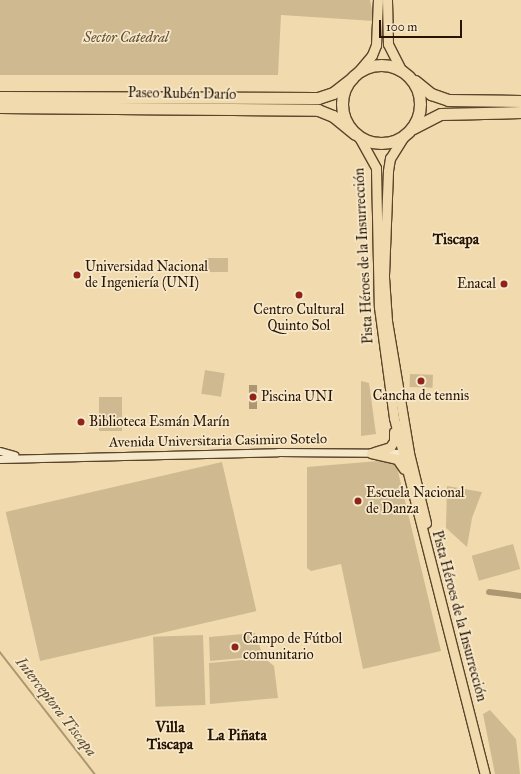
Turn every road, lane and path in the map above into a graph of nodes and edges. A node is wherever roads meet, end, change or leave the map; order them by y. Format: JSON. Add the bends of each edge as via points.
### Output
{"nodes":[{"id":1,"x":378,"y":0,"type":"edge"},
{"id":2,"x":387,"y":0,"type":"edge"},
{"id":3,"x":405,"y":73,"type":"junction"},
{"id":4,"x":355,"y":75,"type":"junction"},
{"id":5,"x":0,"y":98,"type":"edge"},
{"id":6,"x":521,"y":101,"type":"edge"},
{"id":7,"x":0,"y":107,"type":"edge"},
{"id":8,"x":521,"y":112,"type":"edge"},
{"id":9,"x":408,"y":133,"type":"junction"},
{"id":10,"x":357,"y":135,"type":"junction"},
{"id":11,"x":394,"y":418,"type":"junction"},
{"id":12,"x":0,"y":451,"type":"edge"},
{"id":13,"x":371,"y":453,"type":"junction"},
{"id":14,"x":406,"y":453,"type":"junction"},
{"id":15,"x":0,"y":454,"type":"edge"},
{"id":16,"x":14,"y":455,"type":"junction"},
{"id":17,"x":27,"y":457,"type":"junction"},
{"id":18,"x":0,"y":459,"type":"edge"},
{"id":19,"x":409,"y":482,"type":"junction"},
{"id":20,"x":485,"y":774,"type":"edge"},
{"id":21,"x":491,"y":774,"type":"edge"}],
"edges":[{"from":1,"to":4,"type":"main road","via":[[376,45],[372,55]]},
{"from":2,"to":3,"type":"main road","via":[[388,44]]},
{"from":3,"to":4,"type":"highway","via":[[390,66],[380,65]]},
{"from":3,"to":6,"type":"highway","via":[[431,94],[442,99]]},
{"from":3,"to":9,"type":"highway","via":[[418,89],[421,103],[419,116]]},
{"from":4,"to":5,"type":"highway","name":"Paseo Rubén Darío","via":[[333,93],[318,98]]},
{"from":4,"to":10,"type":"highway","via":[[345,89],[342,105],[346,122]]},
{"from":7,"to":10,"type":"highway","name":"Paseo Rubén Darío","via":[[318,110],[333,116]]},
{"from":8,"to":9,"type":"highway","via":[[441,114]]},
{"from":9,"to":10,"type":"highway","via":[[382,144]]},
{"from":9,"to":14,"type":"main road","name":"Pista Héroes de la Insurrección","via":[[388,165],[384,277],[391,357]]},
{"from":10,"to":11,"type":"main road","name":"Pista Héroes de la Insurrección","via":[[376,168],[379,307]]},
{"from":11,"to":13,"type":"main road","via":[[393,444],[389,448]]},
{"from":11,"to":14,"type":"main road","name":"Pista Héroes de la Insurrección"},
{"from":12,"to":16,"type":"street"},
{"from":13,"to":14,"type":"street","name":"Avenida Universitaria Casimiro Sotelo"},
{"from":13,"to":17,"type":"street","name":"Avenida Universitaria Casimiro Sotelo"},
{"from":13,"to":19,"type":"main road","via":[[400,462]]},
{"from":14,"to":19,"type":"main road","name":"Pista Héroes de la Insurrección"},
{"from":14,"to":21,"type":"main road","name":"Pista Héroes de la Insurrección"},
{"from":15,"to":16,"type":"street","name":"Avenida Universitaria Casimiro Sotelo"},
{"from":16,"to":17,"type":"street","name":"Avenida Universitaria Casimiro Sotelo"},
{"from":17,"to":18,"type":"street","name":"Avenida Universitaria Casimiro Sotelo"},
{"from":19,"to":20,"type":"main road","name":"Pista Héroes de la Insurrección"}]}
